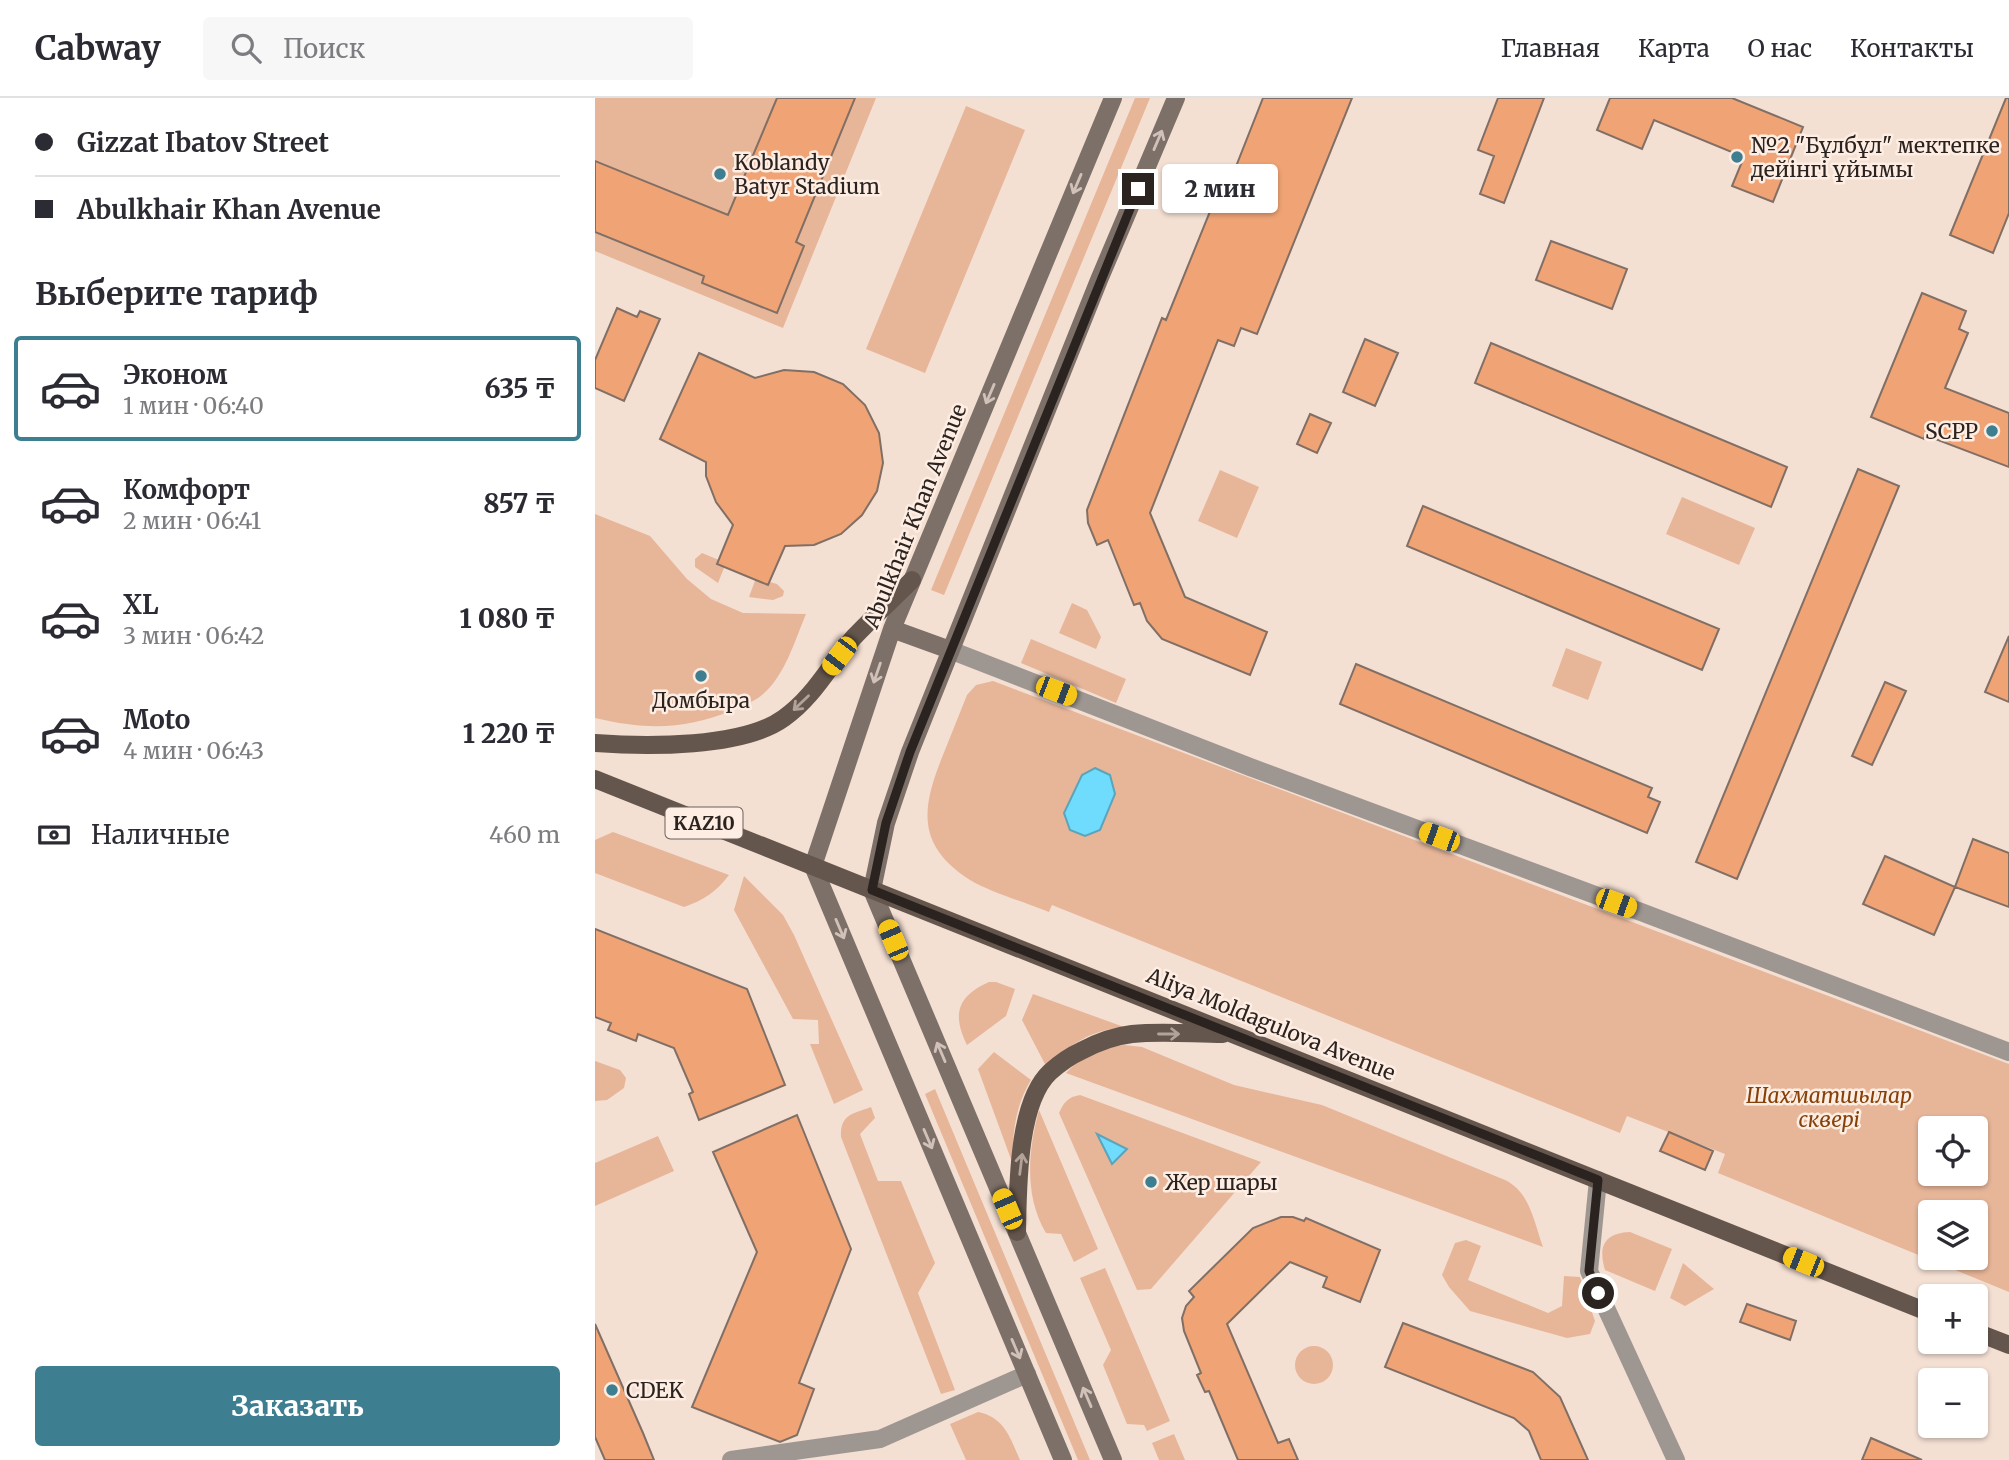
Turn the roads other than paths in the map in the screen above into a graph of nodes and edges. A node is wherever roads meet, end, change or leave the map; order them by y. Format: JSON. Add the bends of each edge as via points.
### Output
{"nodes":[{"id":1,"x":1113,"y":98,"type":"edge"},
{"id":2,"x":1176,"y":98,"type":"edge"},
{"id":3,"x":912,"y":580,"type":"junction"},
{"id":4,"x":892,"y":629,"type":"junction"},
{"id":5,"x":950,"y":650,"type":"junction"},
{"id":6,"x":595,"y":743,"type":"edge"},
{"id":7,"x":595,"y":779,"type":"edge"},
{"id":8,"x":813,"y":866,"type":"junction"},
{"id":9,"x":872,"y":890,"type":"junction"},
{"id":10,"x":1237,"y":1034,"type":"junction"},
{"id":11,"x":2009,"y":1052,"type":"edge"},
{"id":12,"x":1598,"y":1180,"type":"junction"},
{"id":13,"x":1017,"y":1232,"type":"junction"},
{"id":14,"x":1918,"y":1308,"type":"edge"},
{"id":15,"x":1988,"y":1337,"type":"edge"},
{"id":16,"x":2009,"y":1345,"type":"edge"},
{"id":17,"x":1027,"y":1374,"type":"junction"},
{"id":18,"x":731,"y":1460,"type":"edge"},
{"id":19,"x":1063,"y":1460,"type":"edge"},
{"id":20,"x":1113,"y":1460,"type":"edge"},
{"id":21,"x":1676,"y":1460,"type":"edge"}],
"edges":[{"from":1,"to":3,"type":"main road","name":"Abulkhair Khan Avenue","one_way":true},
{"from":5,"to":2,"type":"main road","one_way":true},
{"from":3,"to":4,"type":"main road","name":"Abulkhair Khan Avenue"},
{"from":3,"to":6,"type":"main road","one_way":true,"via":[[853,638],[798,707],[759,732],[692,743]]},
{"from":4,"to":5,"type":"main road"},
{"from":4,"to":8,"type":"main road","name":"Abulkhair Khan Avenue","one_way":true},
{"from":5,"to":9,"type":"main road","via":[[886,823]]},
{"from":5,"to":11,"type":"street"},
{"from":7,"to":8,"type":"main road","name":"Aliya Moldagulova Avenue","number":"KAZ10"},
{"from":8,"to":9,"type":"main road","name":"Aliya Moldagulova Avenue","number":"KAZ10"},
{"from":8,"to":17,"type":"main road","one_way":true},
{"from":9,"to":10,"type":"main road","name":"Aliya Moldagulova Avenue","number":"KAZ10"},
{"from":13,"to":9,"type":"main road","one_way":true},
{"from":10,"to":12,"type":"main road","name":"Aliya Moldagulova Avenue","number":"KAZ10"},
{"from":13,"to":10,"type":"main road","one_way":true,"via":[[1025,1127],[1030,1106],[1048,1073],[1097,1042],[1130,1034]]},
{"from":12,"to":14,"type":"main road","name":"Aliya Moldagulova Avenue","number":"KAZ10"},
{"from":12,"to":21,"type":"street","via":[[1589,1271]]},
{"from":20,"to":13,"type":"main road","one_way":true},
{"from":15,"to":16,"type":"main road"},
{"from":17,"to":18,"type":"street","via":[[880,1439]]},
{"from":17,"to":19,"type":"main road"}]}
